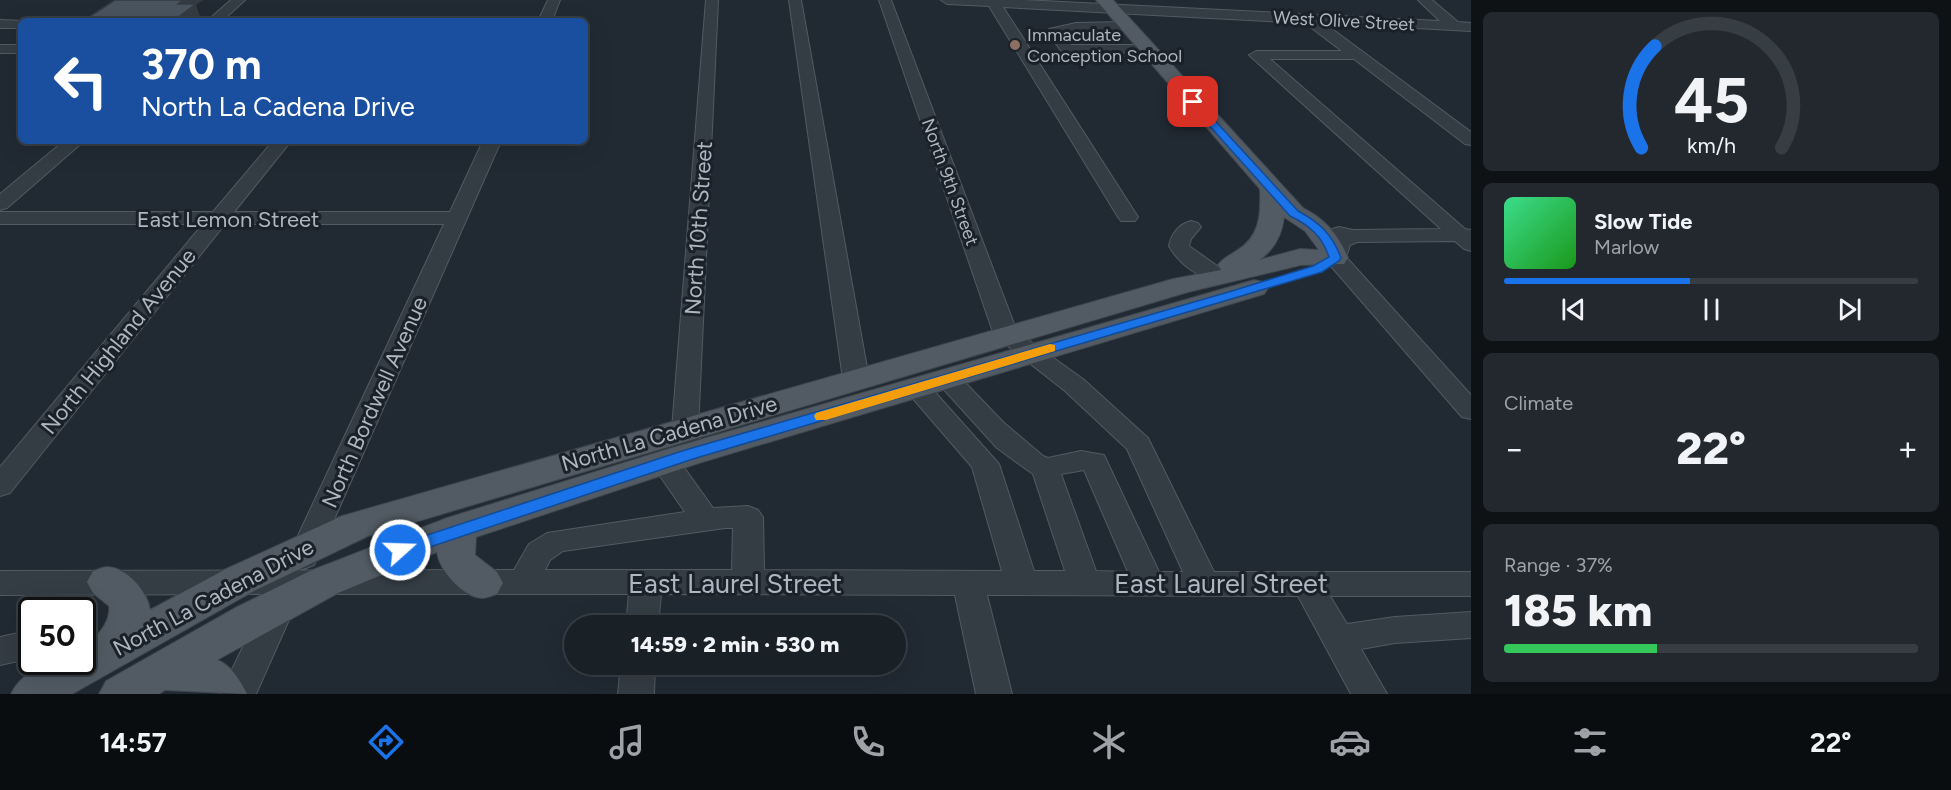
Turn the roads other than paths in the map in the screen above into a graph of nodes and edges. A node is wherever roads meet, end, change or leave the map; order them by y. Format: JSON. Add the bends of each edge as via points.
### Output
{"nodes":[{"id":1,"x":239,"y":0,"type":"edge"},
{"id":2,"x":554,"y":0,"type":"edge"},
{"id":3,"x":712,"y":0,"type":"edge"},
{"id":4,"x":795,"y":0,"type":"edge"},
{"id":5,"x":885,"y":0,"type":"edge"},
{"id":6,"x":947,"y":0,"type":"edge"},
{"id":7,"x":1216,"y":0,"type":"edge"},
{"id":8,"x":1424,"y":0,"type":"edge"},
{"id":9,"x":971,"y":1,"type":"edge"},
{"id":10,"x":1004,"y":2,"type":"edge"},
{"id":11,"x":1107,"y":4,"type":"edge"},
{"id":12,"x":1332,"y":7,"type":"dead end"},
{"id":13,"x":1225,"y":14,"type":"junction"},
{"id":14,"x":218,"y":18,"type":"edge"},
{"id":15,"x":546,"y":18,"type":"edge"},
{"id":16,"x":1309,"y":19,"type":"junction"},
{"id":17,"x":1345,"y":21,"type":"junction"},
{"id":18,"x":0,"y":24,"type":"edge"},
{"id":19,"x":18,"y":24,"type":"edge"},
{"id":20,"x":1454,"y":26,"type":"junction"},
{"id":21,"x":1471,"y":27,"type":"edge"},
{"id":22,"x":1136,"y":38,"type":"junction"},
{"id":23,"x":1355,"y":55,"type":"junction"},
{"id":24,"x":1471,"y":140,"type":"edge"},
{"id":25,"x":71,"y":144,"type":"edge"},
{"id":26,"x":280,"y":144,"type":"edge"},
{"id":27,"x":491,"y":144,"type":"edge"},
{"id":28,"x":1272,"y":189,"type":"junction"},
{"id":29,"x":0,"y":204,"type":"edge"},
{"id":30,"x":1128,"y":217,"type":"dead end"},
{"id":31,"x":0,"y":218,"type":"edge"},
{"id":32,"x":457,"y":218,"type":"junction"},
{"id":33,"x":218,"y":219,"type":"junction"},
{"id":34,"x":1191,"y":227,"type":"dead end"},
{"id":35,"x":1467,"y":239,"type":"edge"},
{"id":36,"x":1344,"y":247,"type":"junction"},
{"id":37,"x":1212,"y":273,"type":"junction"},
{"id":38,"x":1182,"y":285,"type":"junction"},
{"id":39,"x":1018,"y":345,"type":"junction"},
{"id":40,"x":856,"y":379,"type":"junction"},
{"id":41,"x":932,"y":383,"type":"junction"},
{"id":42,"x":1471,"y":411,"type":"edge"},
{"id":43,"x":679,"y":449,"type":"junction"},
{"id":44,"x":1045,"y":468,"type":"junction"},
{"id":45,"x":0,"y":486,"type":"edge"},
{"id":46,"x":705,"y":520,"type":"junction"},
{"id":47,"x":460,"y":528,"type":"junction"},
{"id":48,"x":308,"y":547,"type":"junction"},
{"id":49,"x":238,"y":581,"type":"junction"},
{"id":50,"x":107,"y":582,"type":"junction"},
{"id":51,"x":0,"y":583,"type":"edge"},
{"id":52,"x":483,"y":583,"type":"junction"},
{"id":53,"x":525,"y":583,"type":"junction"},
{"id":54,"x":645,"y":584,"type":"junction"},
{"id":55,"x":748,"y":584,"type":"junction"},
{"id":56,"x":968,"y":584,"type":"junction"},
{"id":57,"x":1022,"y":584,"type":"junction"},
{"id":58,"x":1085,"y":584,"type":"junction"},
{"id":59,"x":1149,"y":584,"type":"junction"},
{"id":60,"x":1204,"y":584,"type":"junction"},
{"id":61,"x":1307,"y":584,"type":"junction"},
{"id":62,"x":1471,"y":584,"type":"edge"},
{"id":63,"x":298,"y":589,"type":"junction"},
{"id":64,"x":643,"y":615,"type":"edge"},
{"id":65,"x":1471,"y":625,"type":"edge"},
{"id":66,"x":1338,"y":639,"type":"junction"},
{"id":67,"x":18,"y":647,"type":"edge"},
{"id":68,"x":0,"y":651,"type":"edge"},
{"id":69,"x":105,"y":654,"type":"junction"},
{"id":70,"x":159,"y":672,"type":"junction"},
{"id":71,"x":637,"y":675,"type":"edge"},
{"id":72,"x":33,"y":694,"type":"edge"},
{"id":73,"x":121,"y":694,"type":"edge"},
{"id":74,"x":225,"y":694,"type":"edge"},
{"id":75,"x":238,"y":694,"type":"edge"},
{"id":76,"x":636,"y":694,"type":"edge"},
{"id":77,"x":994,"y":694,"type":"edge"},
{"id":78,"x":1369,"y":694,"type":"edge"}],
"edges":[{"from":1,"to":14,"type":"street"},
{"from":2,"to":15,"type":"street"},
{"from":3,"to":43,"type":"street","name":"North 10th Street"},
{"from":4,"to":40,"type":"street"},
{"from":5,"to":39,"type":"street","name":"North 9th Street"},
{"from":6,"to":9,"type":"street","name":"West Olive Street"},
{"from":7,"to":13,"type":"street"},
{"from":8,"to":20,"type":"street"},
{"from":9,"to":10,"type":"street","name":"West Olive Street"},
{"from":10,"to":11,"type":"street","name":"West Olive Street"},
{"from":10,"to":30,"type":"street"},
{"from":11,"to":13,"type":"street","name":"West Olive Street"},
{"from":11,"to":22,"type":"main road"},
{"from":12,"to":17,"type":"street"},
{"from":13,"to":16,"type":"street","name":"West Olive Street"},
{"from":16,"to":17,"type":"street","name":"West Olive Street"},
{"from":16,"to":23,"type":"street"},
{"from":17,"to":20,"type":"street","name":"West Olive Street"},
{"from":18,"to":19,"type":"street"},
{"from":20,"to":21,"type":"street","name":"West Olive Street"},
{"from":22,"to":22,"type":"street","via":[[1076,27],[1054,31],[1063,47],[1072,49]]},
{"from":22,"to":28,"type":"main road"},
{"from":23,"to":24,"type":"street"},
{"from":23,"to":35,"type":"street","via":[[1256,55]]},
{"from":25,"to":29,"type":"street"},
{"from":26,"to":33,"type":"street","name":"North Highland Avenue"},
{"from":27,"to":32,"type":"street","name":"North Bordwell Avenue"},
{"from":28,"to":36,"type":"main road","via":[[1303,218],[1293,221],[1315,247]]},
{"from":28,"to":37,"type":"main road","via":[[1272,225],[1264,243],[1244,259]]},
{"from":31,"to":33,"type":"street","name":"East Lemon Street"},
{"from":32,"to":33,"type":"street","name":"East Lemon Street"},
{"from":32,"to":48,"type":"street","name":"North Bordwell Avenue"},
{"from":33,"to":45,"type":"street","name":"North Highland Avenue"},
{"from":34,"to":37,"type":"street","via":[[1181,237],[1179,246]]},
{"from":35,"to":36,"type":"street"},
{"from":36,"to":38,"type":"main road","name":"North La Cadena Drive"},
{"from":36,"to":39,"type":"main road","name":"North La Cadena Drive","via":[[1308,272]]},
{"from":36,"to":42,"type":"street"},
{"from":37,"to":38,"type":"main road"},
{"from":38,"to":39,"type":"main road","name":"North La Cadena Drive"},
{"from":39,"to":40,"type":"main road","name":"North La Cadena Drive"},
{"from":39,"to":41,"type":"main road","name":"North La Cadena Drive"},
{"from":39,"to":60,"type":"street","via":[[1074,385],[1138,444]]},
{"from":40,"to":43,"type":"main road","name":"North La Cadena Drive"},
{"from":41,"to":43,"type":"main road","name":"North La Cadena Drive"},
{"from":41,"to":44,"type":"street","via":[[1033,464]]},
{"from":41,"to":57,"type":"street","via":[[985,464]]},
{"from":43,"to":46,"type":"street","via":[[681,482]]},
{"from":43,"to":47,"type":"main road","name":"North La Cadena Drive"},
{"from":43,"to":48,"type":"main road","name":"North La Cadena Drive","via":[[355,526]]},
{"from":44,"to":58,"type":"street"},
{"from":44,"to":59,"type":"street","via":[[1081,460],[1094,462]]},
{"from":46,"to":53,"type":"street","via":[[558,541],[544,546],[532,559]]},
{"from":46,"to":55,"type":"street","via":[[748,518]]},
{"from":47,"to":52,"type":"main road","via":[[455,546],[457,561]]},
{"from":47,"to":63,"type":"main road","name":"North La Cadena Drive"},
{"from":48,"to":49,"type":"main road","name":"North La Cadena Drive"},
{"from":48,"to":63,"type":"street","name":"North Bordwell Avenue"},
{"from":49,"to":50,"type":"street","name":"East Laurel Street"},
{"from":49,"to":63,"type":"street","name":"East Laurel Street"},
{"from":49,"to":69,"type":"main road","name":"North La Cadena Drive"},
{"from":50,"to":51,"type":"street","name":"East Laurel Street"},
{"from":50,"to":69,"type":"main road","via":[[127,598],[130,614],[122,633]]},
{"from":52,"to":53,"type":"street","name":"East Laurel Street"},
{"from":52,"to":63,"type":"street","name":"East Laurel Street"},
{"from":53,"to":54,"type":"street","name":"East Laurel Street"},
{"from":54,"to":55,"type":"street","name":"East Laurel Street"},
{"from":54,"to":64,"type":"street"},
{"from":55,"to":56,"type":"street","name":"East Laurel Street"},
{"from":56,"to":57,"type":"street","name":"East Laurel Street"},
{"from":56,"to":77,"type":"street"},
{"from":57,"to":58,"type":"street","name":"East Laurel Street"},
{"from":58,"to":59,"type":"street","name":"East Laurel Street"},
{"from":59,"to":60,"type":"street","name":"East Laurel Street"},
{"from":60,"to":61,"type":"street","name":"East Laurel Street"},
{"from":61,"to":62,"type":"street","name":"East Laurel Street"},
{"from":61,"to":66,"type":"street"},
{"from":63,"to":70,"type":"main road","name":"North La Cadena Drive"},
{"from":63,"to":75,"type":"street","name":"North Bordwell Avenue"},
{"from":65,"to":66,"type":"street"},
{"from":66,"to":78,"type":"street"},
{"from":67,"to":68,"type":"street"},
{"from":69,"to":72,"type":"main road","name":"North La Cadena Drive"},
{"from":70,"to":73,"type":"main road","name":"North La Cadena Drive"},
{"from":70,"to":74,"type":"main road","via":[[209,675]]},
{"from":71,"to":76,"type":"street"}]}
